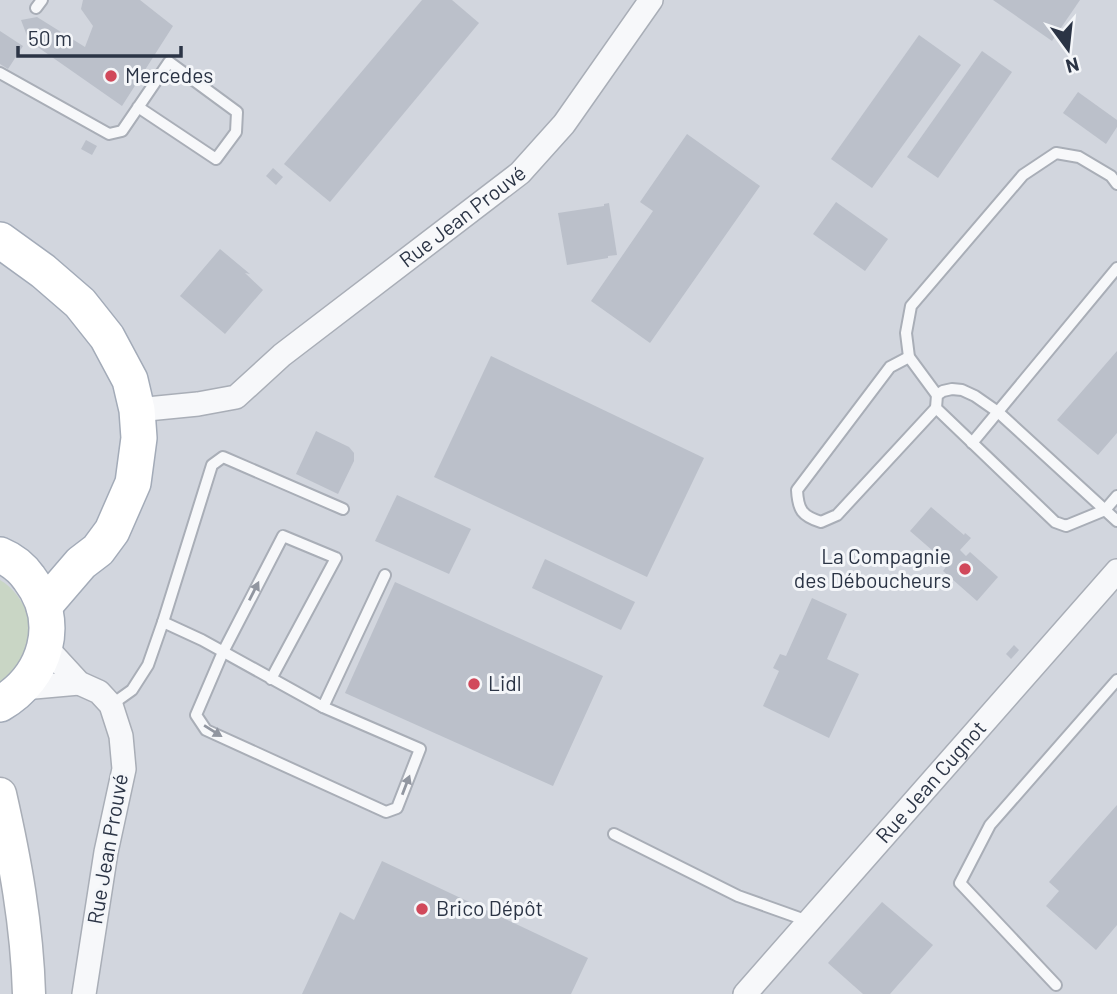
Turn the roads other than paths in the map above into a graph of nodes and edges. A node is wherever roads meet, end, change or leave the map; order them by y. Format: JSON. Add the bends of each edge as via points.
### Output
{"nodes":[{"id":1,"x":652,"y":0,"type":"edge"},
{"id":2,"x":0,"y":72,"type":"edge"},
{"id":3,"x":138,"y":107,"type":"junction"},
{"id":4,"x":1117,"y":184,"type":"edge"},
{"id":5,"x":0,"y":240,"type":"edge"},
{"id":6,"x":1117,"y":268,"type":"edge"},
{"id":7,"x":909,"y":357,"type":"junction"},
{"id":8,"x":937,"y":395,"type":"junction"},
{"id":9,"x":936,"y":408,"type":"junction"},
{"id":10,"x":137,"y":410,"type":"junction"},
{"id":11,"x":998,"y":412,"type":"junction"},
{"id":12,"x":972,"y":443,"type":"junction"},
{"id":13,"x":1117,"y":496,"type":"edge"},
{"id":14,"x":343,"y":509,"type":"dead end"},
{"id":15,"x":1105,"y":510,"type":"junction"},
{"id":16,"x":1117,"y":521,"type":"edge"},
{"id":17,"x":11,"y":562,"type":"edge"},
{"id":18,"x":81,"y":563,"type":"junction"},
{"id":19,"x":1117,"y":571,"type":"edge"},
{"id":20,"x":385,"y":575,"type":"dead end"},
{"id":21,"x":44,"y":606,"type":"junction"},
{"id":22,"x":163,"y":622,"type":"junction"},
{"id":23,"x":46,"y":646,"type":"junction"},
{"id":24,"x":223,"y":652,"type":"junction"},
{"id":25,"x":271,"y":679,"type":"junction"},
{"id":26,"x":1117,"y":680,"type":"edge"},
{"id":27,"x":79,"y":683,"type":"junction"},
{"id":28,"x":6,"y":700,"type":"edge"},
{"id":29,"x":111,"y":705,"type":"junction"},
{"id":30,"x":323,"y":707,"type":"junction"},
{"id":31,"x":0,"y":794,"type":"edge"},
{"id":32,"x":614,"y":834,"type":"dead end"},
{"id":33,"x":808,"y":921,"type":"junction"},
{"id":34,"x":1056,"y":985,"type":"dead end"},
{"id":35,"x":30,"y":994,"type":"edge"},
{"id":36,"x":84,"y":994,"type":"edge"},
{"id":37,"x":745,"y":994,"type":"edge"}],
"edges":[{"from":1,"to":10,"type":"street","name":"Rue Jean Prouvé","via":[[564,124],[520,173],[282,355],[236,397]]},
{"from":2,"to":3,"type":"lane","via":[[109,134],[122,131]]},
{"from":3,"to":3,"type":"lane","via":[[169,62],[237,112],[236,132],[216,159]]},
{"from":4,"to":7,"type":"lane","via":[[1079,158],[1056,153],[1023,175],[911,306],[906,333]]},
{"from":5,"to":10,"type":"main road","via":[[87,311],[130,380]]},
{"from":6,"to":11,"type":"lane"},
{"from":7,"to":8,"type":"lane"},
{"from":7,"to":9,"type":"lane","via":[[890,368],[797,491],[798,506],[808,518],[821,522],[837,515]]},
{"from":8,"to":9,"type":"lane"},
{"from":8,"to":11,"type":"lane","via":[[962,390]]},
{"from":9,"to":12,"type":"lane"},
{"from":10,"to":18,"type":"main road","via":[[139,438],[133,483],[111,531],[98,550]]},
{"from":11,"to":12,"type":"lane"},
{"from":11,"to":15,"type":"lane"},
{"from":12,"to":15,"type":"lane","via":[[1055,522],[1066,526]]},
{"from":13,"to":15,"type":"lane"},
{"from":14,"to":22,"type":"lane","via":[[223,457],[212,466]]},
{"from":15,"to":16,"type":"lane"},
{"from":17,"to":18,"type":"main road"},
{"from":17,"to":21,"type":"main road","via":[[36,587]]},
{"from":18,"to":21,"type":"main road"},
{"from":19,"to":33,"type":"street","name":"Rue Jean Cugnot"},
{"from":20,"to":30,"type":"lane"},
{"from":21,"to":23,"type":"main road"},
{"from":22,"to":24,"type":"lane"},
{"from":22,"to":29,"type":"lane","via":[[148,665],[132,690]]},
{"from":23,"to":27,"type":"street"},
{"from":23,"to":28,"type":"main road","via":[[37,668]]},
{"from":24,"to":25,"type":"lane"},
{"from":24,"to":25,"type":"lane","one_way":true,"via":[[283,536],[336,558]]},
{"from":24,"to":30,"type":"lane","one_way":true,"via":[[196,715],[206,730],[386,812],[397,808],[420,749]]},
{"from":25,"to":30,"type":"lane"},
{"from":26,"to":34,"type":"lane","via":[[990,825],[960,883]]},
{"from":27,"to":28,"type":"street"},
{"from":27,"to":29,"type":"street","via":[[99,692]]},
{"from":29,"to":36,"type":"street","name":"Rue Jean Prouvé","via":[[121,736],[124,769]]},
{"from":31,"to":35,"type":"main road","via":[[17,873]]},
{"from":32,"to":33,"type":"lane","via":[[738,896]]},
{"from":33,"to":37,"type":"street","name":"Rue Jean Cugnot"}]}
